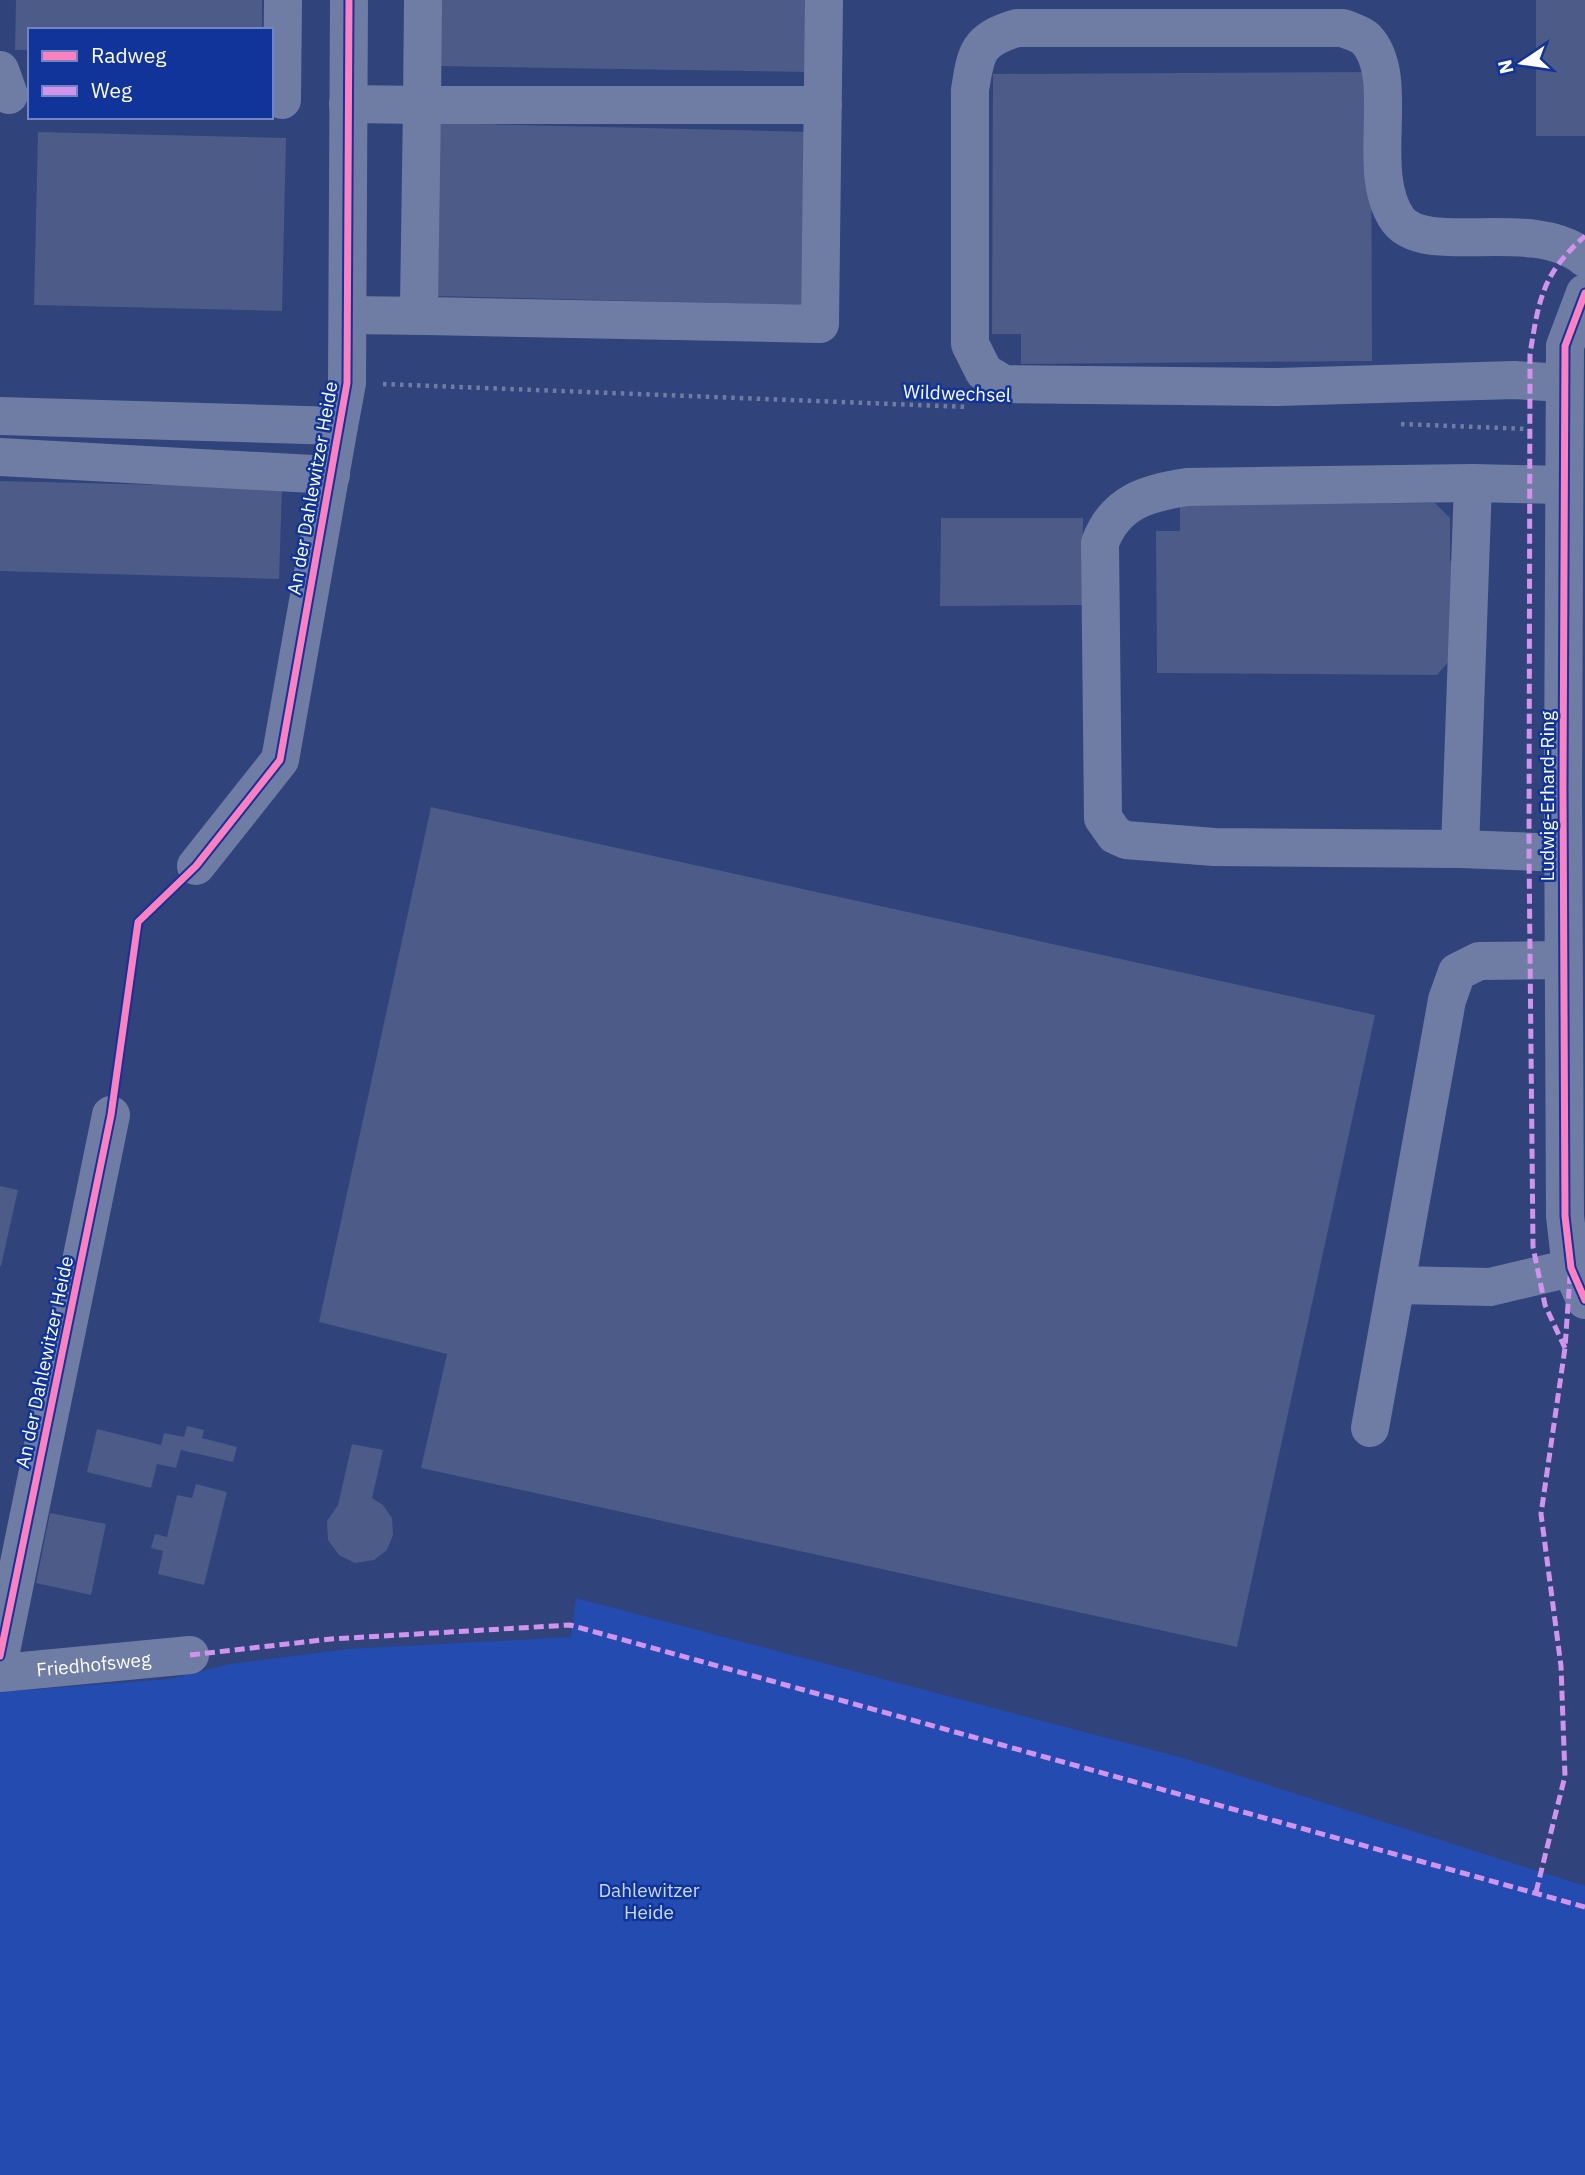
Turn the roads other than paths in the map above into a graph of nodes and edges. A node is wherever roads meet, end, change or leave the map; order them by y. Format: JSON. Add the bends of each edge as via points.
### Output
{"nodes":[{"id":1,"x":283,"y":0,"type":"edge"},
{"id":2,"x":349,"y":0,"type":"edge"},
{"id":3,"x":423,"y":0,"type":"edge"},
{"id":4,"x":824,"y":0,"type":"edge"},
{"id":5,"x":282,"y":100,"type":"dead end"},
{"id":6,"x":348,"y":104,"type":"junction"},
{"id":7,"x":422,"y":105,"type":"junction"},
{"id":8,"x":823,"y":106,"type":"junction"},
{"id":9,"x":1585,"y":258,"type":"edge"},
{"id":10,"x":1585,"y":293,"type":"edge"},
{"id":11,"x":348,"y":315,"type":"junction"},
{"id":12,"x":427,"y":316,"type":"junction"},
{"id":13,"x":1564,"y":383,"type":"junction"},
{"id":14,"x":0,"y":416,"type":"edge"},
{"id":15,"x":340,"y":426,"type":"junction"},
{"id":16,"x":0,"y":457,"type":"edge"},
{"id":17,"x":1570,"y":457,"type":"edge"},
{"id":18,"x":331,"y":475,"type":"junction"},
{"id":19,"x":1473,"y":483,"type":"junction"},
{"id":20,"x":1574,"y":619,"type":"edge"},
{"id":21,"x":1460,"y":849,"type":"junction"},
{"id":22,"x":1563,"y":853,"type":"junction"},
{"id":23,"x":196,"y":866,"type":"dead end"},
{"id":24,"x":1563,"y":960,"type":"junction"},
{"id":25,"x":111,"y":1115,"type":"dead end"},
{"id":26,"x":1578,"y":1284,"type":"edge"},
{"id":27,"x":1397,"y":1285,"type":"junction"},
{"id":28,"x":1370,"y":1428,"type":"dead end"},
{"id":29,"x":190,"y":1655,"type":"dead end"},
{"id":30,"x":0,"y":1656,"type":"edge"},
{"id":31,"x":0,"y":1673,"type":"edge"}],
"edges":[{"from":1,"to":5,"type":"street"},
{"from":2,"to":6,"type":"street","name":"An der Dahlewitzer Heide"},
{"from":3,"to":7,"type":"street"},
{"from":4,"to":8,"type":"street"},
{"from":6,"to":7,"type":"street"},
{"from":6,"to":11,"type":"street","name":"An der Dahlewitzer Heide"},
{"from":7,"to":8,"type":"street"},
{"from":7,"to":12,"type":"street","via":[[419,306]]},
{"from":8,"to":12,"type":"street","via":[[820,324]]},
{"from":9,"to":13,"type":"street","via":[[1572,247],[1534,236],[1422,237],[1399,221],[1384,191],[1380,63],[1366,38],[1343,28],[1017,28],[991,36],[976,54],[970,90],[970,344],[984,372],[1004,384]]},
{"from":10,"to":13,"type":"street","name":"Ludwig-Erhard-Ring","via":[[1565,346]]},
{"from":11,"to":12,"type":"street"},
{"from":11,"to":15,"type":"street","name":"An der Dahlewitzer Heide","via":[[347,383]]},
{"from":13,"to":17,"type":"street","name":"Ludwig-Erhard-Ring"},
{"from":14,"to":15,"type":"street"},
{"from":15,"to":18,"type":"street","name":"An der Dahlewitzer Heide"},
{"from":16,"to":18,"type":"street"},
{"from":17,"to":19,"type":"street"},
{"from":17,"to":20,"type":"street","name":"Ludwig-Erhard-Ring"},
{"from":18,"to":23,"type":"street","name":"An der Dahlewitzer Heide","via":[[280,760]]},
{"from":19,"to":21,"type":"street"},
{"from":19,"to":21,"type":"street","via":[[1187,487],[1154,492],[1117,513],[1100,544],[1103,818],[1115,835],[1126,840],[1214,848]]},
{"from":20,"to":22,"type":"street","name":"Ludwig-Erhard-Ring"},
{"from":21,"to":22,"type":"street"},
{"from":22,"to":24,"type":"street","name":"Ludwig-Erhard-Ring"},
{"from":24,"to":26,"type":"street","name":"Ludwig-Erhard-Ring","via":[[1566,1216]]},
{"from":24,"to":27,"type":"street","via":[[1479,961],[1457,972],[1447,1000]]},
{"from":25,"to":30,"type":"street","name":"An der Dahlewitzer Heide"},
{"from":26,"to":27,"type":"street"},
{"from":27,"to":28,"type":"street"},
{"from":29,"to":31,"type":"street","name":"Friedhofsweg"}]}
